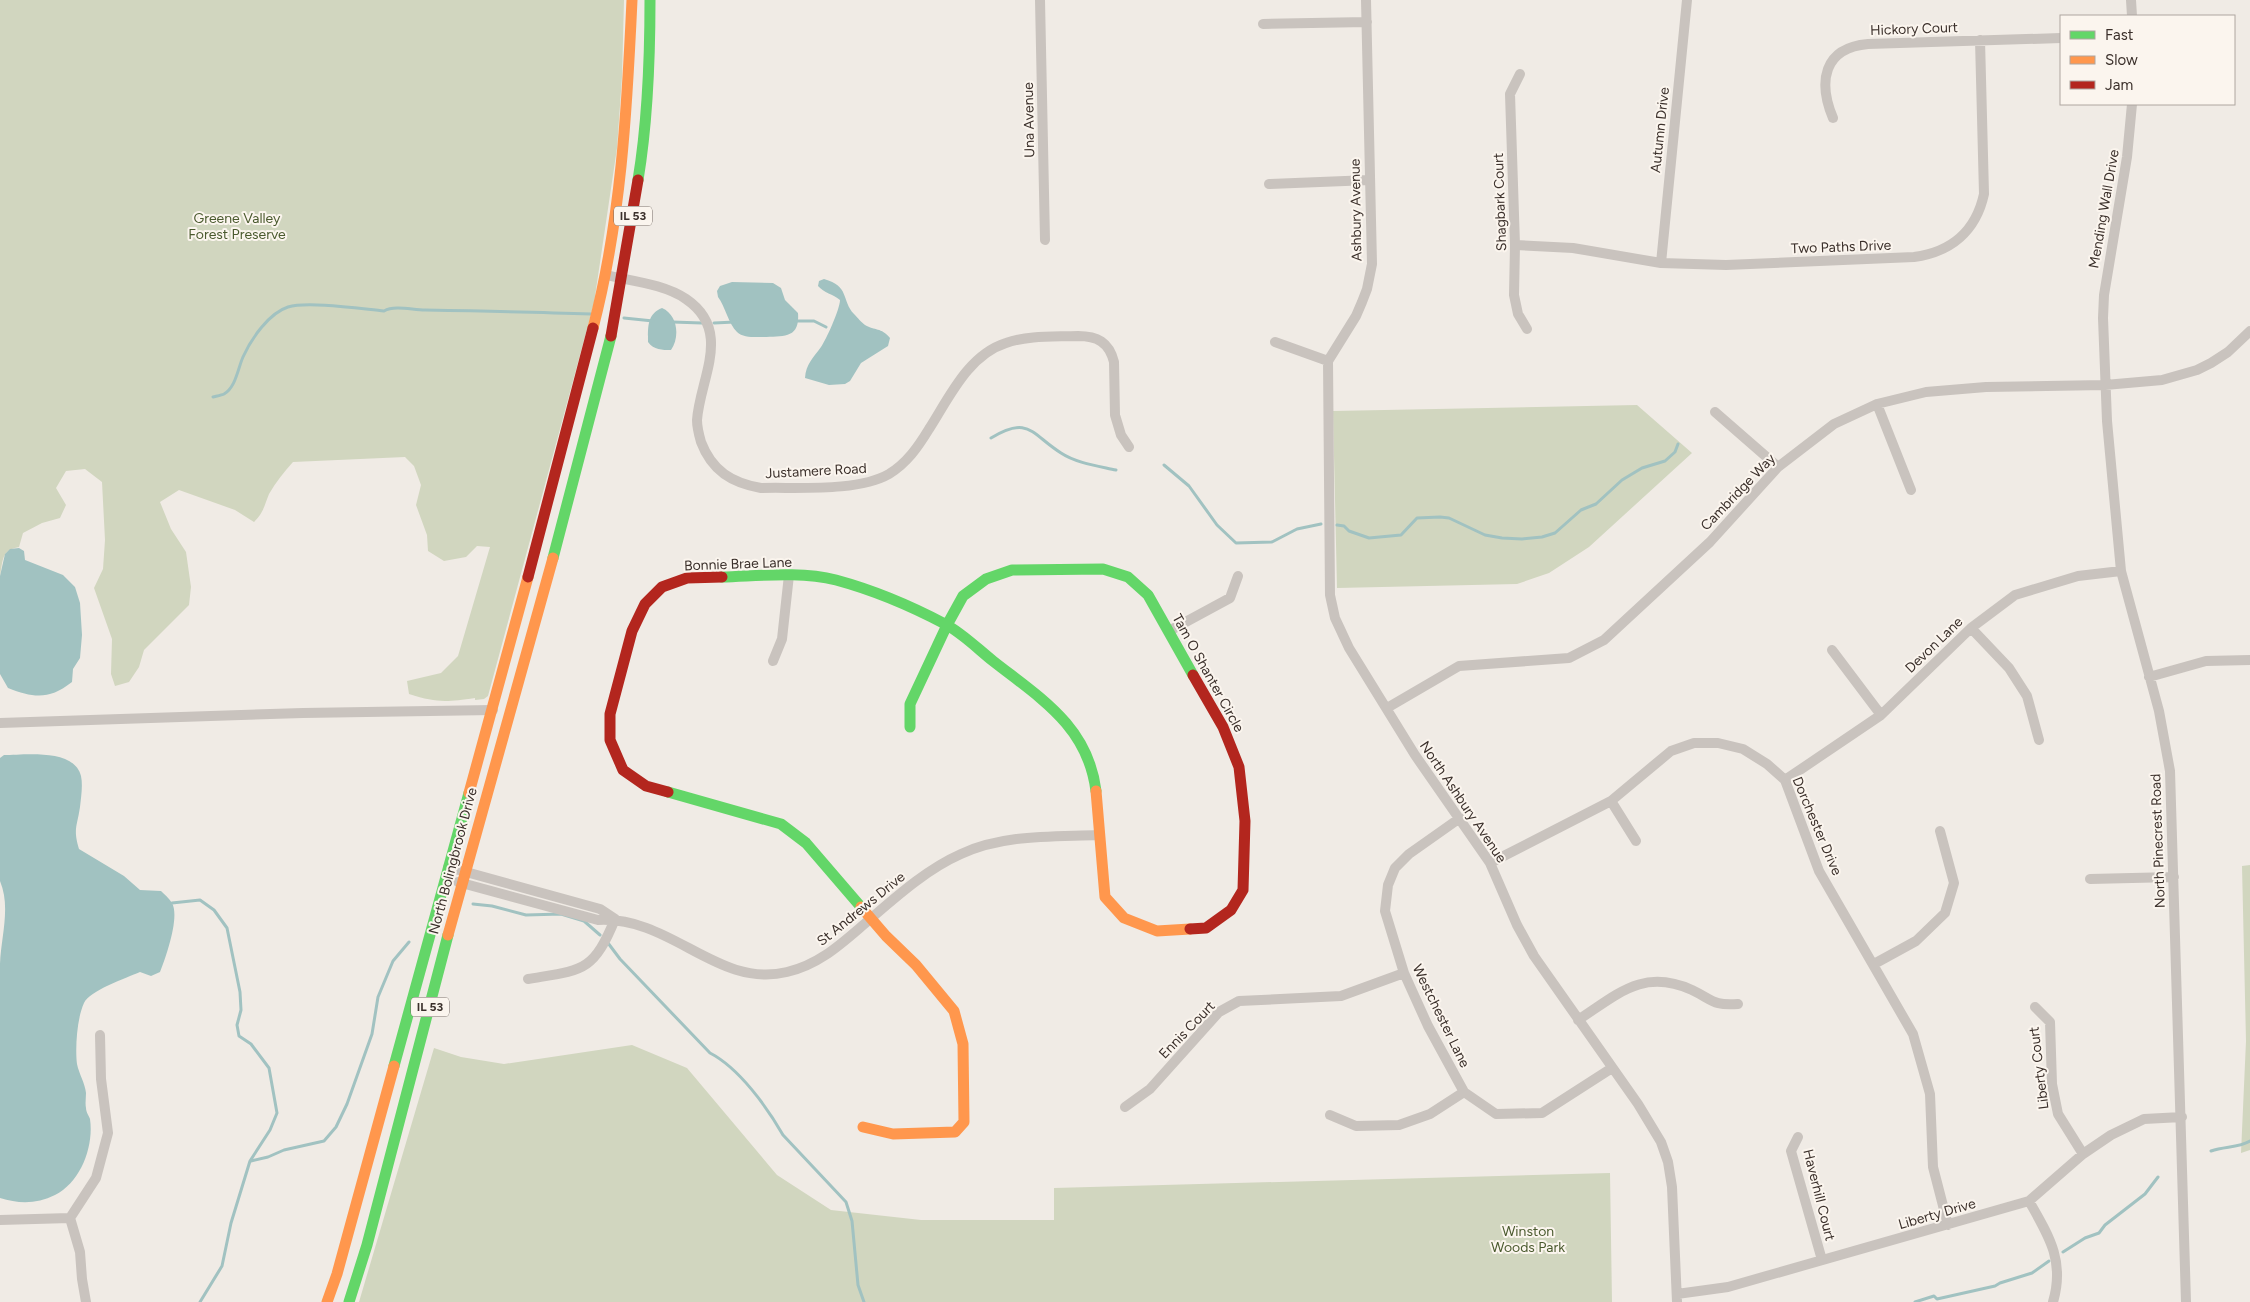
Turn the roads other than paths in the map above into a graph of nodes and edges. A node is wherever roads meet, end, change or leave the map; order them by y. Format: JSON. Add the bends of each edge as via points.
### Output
{"nodes":[{"id":1,"x":632,"y":0,"type":"edge"},
{"id":2,"x":650,"y":0,"type":"edge"},
{"id":3,"x":1040,"y":0,"type":"edge"},
{"id":4,"x":1366,"y":0,"type":"edge"},
{"id":5,"x":1687,"y":0,"type":"edge"},
{"id":6,"x":2131,"y":0,"type":"edge"},
{"id":7,"x":2132,"y":15,"type":"edge"},
{"id":8,"x":1367,"y":22,"type":"junction"},
{"id":9,"x":1263,"y":24,"type":"dead end"},
{"id":10,"x":2060,"y":38,"type":"edge"},
{"id":11,"x":1980,"y":40,"type":"junction"},
{"id":12,"x":1520,"y":74,"type":"dead end"},
{"id":13,"x":2132,"y":105,"type":"edge"},
{"id":14,"x":1833,"y":118,"type":"dead end"},
{"id":15,"x":1370,"y":180,"type":"junction"},
{"id":16,"x":1269,"y":184,"type":"dead end"},
{"id":17,"x":1044,"y":240,"type":"dead end"},
{"id":18,"x":1515,"y":245,"type":"junction"},
{"id":19,"x":1661,"y":263,"type":"junction"},
{"id":20,"x":606,"y":275,"type":"junction"},
{"id":21,"x":622,"y":279,"type":"junction"},
{"id":22,"x":1526,"y":329,"type":"dead end"},
{"id":23,"x":2250,"y":331,"type":"edge"},
{"id":24,"x":1275,"y":342,"type":"dead end"},
{"id":25,"x":1328,"y":361,"type":"junction"},
{"id":26,"x":2105,"y":385,"type":"junction"},
{"id":27,"x":1877,"y":404,"type":"junction"},
{"id":28,"x":1715,"y":412,"type":"dead end"},
{"id":29,"x":1129,"y":447,"type":"dead end"},
{"id":30,"x":1778,"y":467,"type":"junction"},
{"id":31,"x":1911,"y":490,"type":"dead end"},
{"id":32,"x":2121,"y":571,"type":"junction"},
{"id":33,"x":789,"y":575,"type":"junction"},
{"id":34,"x":1238,"y":576,"type":"dead end"},
{"id":35,"x":947,"y":625,"type":"junction"},
{"id":36,"x":1971,"y":628,"type":"junction"},
{"id":37,"x":1169,"y":631,"type":"junction"},
{"id":38,"x":1832,"y":650,"type":"dead end"},
{"id":39,"x":2250,"y":660,"type":"edge"},
{"id":40,"x":772,"y":661,"type":"dead end"},
{"id":41,"x":2149,"y":677,"type":"junction"},
{"id":42,"x":1387,"y":708,"type":"junction"},
{"id":43,"x":494,"y":710,"type":"junction"},
{"id":44,"x":1881,"y":715,"type":"junction"},
{"id":45,"x":0,"y":723,"type":"edge"},
{"id":46,"x":910,"y":727,"type":"dead end"},
{"id":47,"x":2040,"y":740,"type":"dead end"},
{"id":48,"x":1785,"y":780,"type":"junction"},
{"id":49,"x":1611,"y":802,"type":"junction"},
{"id":50,"x":1460,"y":818,"type":"junction"},
{"id":51,"x":1940,"y":831,"type":"dead end"},
{"id":52,"x":1099,"y":835,"type":"junction"},
{"id":53,"x":1636,"y":841,"type":"dead end"},
{"id":54,"x":1490,"y":863,"type":"junction"},
{"id":55,"x":446,"y":873,"type":"junction"},
{"id":56,"x":464,"y":877,"type":"junction"},
{"id":57,"x":2174,"y":877,"type":"junction"},
{"id":58,"x":2090,"y":879,"type":"dead end"},
{"id":59,"x":871,"y":918,"type":"junction"},
{"id":60,"x":615,"y":919,"type":"junction"},
{"id":61,"x":1874,"y":964,"type":"junction"},
{"id":62,"x":1404,"y":973,"type":"junction"},
{"id":63,"x":528,"y":979,"type":"dead end"},
{"id":64,"x":1738,"y":1004,"type":"dead end"},
{"id":65,"x":2034,"y":1007,"type":"dead end"},
{"id":66,"x":1578,"y":1020,"type":"junction"},
{"id":67,"x":100,"y":1035,"type":"dead end"},
{"id":68,"x":1612,"y":1068,"type":"junction"},
{"id":69,"x":1464,"y":1092,"type":"junction"},
{"id":70,"x":1125,"y":1107,"type":"dead end"},
{"id":71,"x":1330,"y":1115,"type":"dead end"},
{"id":72,"x":2182,"y":1117,"type":"junction"},
{"id":73,"x":863,"y":1127,"type":"dead end"},
{"id":74,"x":1798,"y":1137,"type":"dead end"},
{"id":75,"x":2083,"y":1154,"type":"junction"},
{"id":76,"x":2029,"y":1201,"type":"junction"},
{"id":77,"x":70,"y":1218,"type":"junction"},
{"id":78,"x":0,"y":1220,"type":"edge"},
{"id":79,"x":1948,"y":1225,"type":"junction"},
{"id":80,"x":1822,"y":1260,"type":"junction"},
{"id":81,"x":1677,"y":1298,"type":"edge"},
{"id":82,"x":86,"y":1302,"type":"edge"},
{"id":83,"x":327,"y":1302,"type":"edge"},
{"id":84,"x":349,"y":1302,"type":"edge"},
{"id":85,"x":2053,"y":1302,"type":"edge"},
{"id":86,"x":2186,"y":1302,"type":"edge"}],
"edges":[{"from":1,"to":20,"type":"main road","number":"IL 53","via":[[627,119]]},
{"from":2,"to":21,"type":"main road","number":"IL 53","via":[[650,66],[643,149]]},
{"from":3,"to":17,"type":"street","name":"Una Avenue"},
{"from":4,"to":8,"type":"street","name":"Ashbury Avenue"},
{"from":5,"to":19,"type":"street","name":"Autumn Drive"},
{"from":6,"to":7,"type":"street"},
{"from":8,"to":9,"type":"street"},
{"from":8,"to":15,"type":"street","name":"Ashbury Avenue"},
{"from":10,"to":11,"type":"street","name":"Hickory Court"},
{"from":11,"to":14,"type":"street","name":"Hickory Court","via":[[1868,44],[1848,49],[1830,64],[1825,79],[1824,94]]},
{"from":11,"to":19,"type":"street","name":"Two Paths Drive","via":[[1984,194],[1972,224],[1952,244],[1941,251],[1914,257],[1726,265]]},
{"from":12,"to":18,"type":"street","name":"Shagbark Court","via":[[1510,94]]},
{"from":13,"to":26,"type":"street","name":"Mending Wall Drive","via":[[2127,157],[2106,277],[2103,318]]},
{"from":15,"to":16,"type":"street"},
{"from":15,"to":25,"type":"street","name":"Ashbury Avenue","via":[[1372,246],[1368,289],[1356,316]]},
{"from":18,"to":19,"type":"street","name":"Two Paths Drive","via":[[1573,248]]},
{"from":18,"to":22,"type":"street","name":"Shagbark Court","via":[[1515,304]]},
{"from":20,"to":21,"type":"street","name":"Justamere Road"},
{"from":20,"to":43,"type":"main road","name":"North Bolingbrook Drive","number":"IL 53"},
{"from":21,"to":29,"type":"street","name":"Justamere Road","via":[[672,292],[686,299],[702,315],[710,335],[712,354],[698,414],[699,434],[712,464],[724,476],[746,486],[858,485],[887,475],[910,457],[973,364],[997,346],[1024,338],[1090,336],[1104,342],[1114,362],[1118,426]]},
{"from":21,"to":56,"type":"main road","name":"North Bolingbrook Drive","number":"IL 53","via":[[615,320],[551,565]]},
{"from":23,"to":26,"type":"street","name":"Cambridge Way","via":[[2228,352],[2197,370],[2162,380]]},
{"from":24,"to":25,"type":"street"},
{"from":25,"to":42,"type":"street","name":"North Ashbury Avenue","via":[[1332,606],[1349,648]]},
{"from":26,"to":27,"type":"street","name":"Cambridge Way","via":[[1926,392]]},
{"from":26,"to":32,"type":"street","name":"North Pinecrest Road"},
{"from":27,"to":30,"type":"street","name":"Cambridge Way","via":[[1834,424]]},
{"from":27,"to":31,"type":"street"},
{"from":28,"to":30,"type":"street"},
{"from":30,"to":42,"type":"street","name":"Cambridge Way","via":[[1710,542],[1604,640],[1569,658],[1459,666]]},
{"from":32,"to":36,"type":"street","name":"Devon Lane","via":[[2078,576],[2015,595]]},
{"from":32,"to":41,"type":"street","name":"North Pinecrest Road"},
{"from":33,"to":35,"type":"main road","name":"Bonnie Brae Lane","via":[[835,580],[888,598]]},
{"from":33,"to":40,"type":"street","via":[[782,638]]},
{"from":33,"to":59,"type":"main road","name":"Bonnie Brae Lane","via":[[687,578],[662,586],[645,604],[632,631],[610,714],[610,740],[623,770],[646,786],[781,824],[806,843]]},
{"from":34,"to":37,"type":"street","via":[[1230,598]]},
{"from":35,"to":37,"type":"main road","name":"Tam O Shanter Circle","via":[[963,596],[986,578],[1012,570],[1103,569],[1128,577],[1148,595]]},
{"from":35,"to":46,"type":"main road","name":"Tam O Shanter Circle","via":[[910,704]]},
{"from":35,"to":52,"type":"main road","name":"Bonnie Brae Lane","via":[[1058,712],[1075,734],[1094,774]]},
{"from":36,"to":44,"type":"street","name":"Devon Lane"},
{"from":36,"to":47,"type":"street","via":[[2010,668],[2027,696]]},
{"from":37,"to":52,"type":"main road","name":"Tam O Shanter Circle","via":[[1224,727],[1239,767],[1245,822],[1243,890],[1231,910],[1206,928],[1157,931],[1124,918],[1105,897]]},
{"from":38,"to":44,"type":"street"},
{"from":39,"to":41,"type":"street","via":[[2206,661]]},
{"from":41,"to":57,"type":"street","name":"North Pinecrest Road","via":[[2170,771]]},
{"from":42,"to":50,"type":"street","name":"North Ashbury Avenue"},
{"from":43,"to":45,"type":"street"},
{"from":43,"to":55,"type":"main road","name":"North Bolingbrook Drive","number":"IL 53"},
{"from":44,"to":48,"type":"street","name":"Devon Lane"},
{"from":48,"to":49,"type":"street","name":"Dorchester Drive","via":[[1743,749],[1718,743],[1694,743],[1671,750]]},
{"from":48,"to":61,"type":"street","name":"Dorchester Drive","via":[[1819,871]]},
{"from":49,"to":53,"type":"street"},
{"from":49,"to":54,"type":"street","name":"Dorchester Drive"},
{"from":50,"to":54,"type":"street","name":"North Ashbury Avenue"},
{"from":50,"to":62,"type":"street","name":"Westchester Lane","via":[[1409,854],[1395,868],[1388,885],[1385,911]]},
{"from":51,"to":61,"type":"street","via":[[1954,883],[1945,913],[1916,941]]},
{"from":52,"to":59,"type":"street","name":"St Andrews Drive","via":[[1005,840],[961,854],[924,876]]},
{"from":54,"to":66,"type":"street","name":"North Ashbury Avenue","via":[[1525,941]]},
{"from":55,"to":56,"type":"street","name":"St Andrews Drive"},
{"from":55,"to":83,"type":"main road","name":"North Bolingbrook Drive","number":"IL 53"},
{"from":56,"to":60,"type":"street","name":"St Andrews Drive","via":[[598,920]]},
{"from":56,"to":84,"type":"main road","name":"North Bolingbrook Drive","number":"IL 53"},
{"from":57,"to":58,"type":"street"},
{"from":57,"to":72,"type":"street","name":"North Pinecrest Road"},
{"from":59,"to":60,"type":"street","name":"St Andrews Drive","via":[[819,961],[772,974],[731,970],[662,933]]},
{"from":59,"to":73,"type":"main road","name":"Bonnie Brae Lane","via":[[954,1011],[963,1044],[964,1122],[955,1132],[893,1134]]},
{"from":60,"to":63,"type":"street","via":[[599,953],[584,966],[561,974]]},
{"from":61,"to":79,"type":"street","name":"Dorchester Drive","via":[[1913,1034],[1921,1060],[1930,1094],[1933,1167]]},
{"from":62,"to":69,"type":"street","name":"Westchester Lane"},
{"from":62,"to":70,"type":"street","name":"Ennis Court","via":[[1341,996],[1239,1001],[1218,1012],[1150,1090]]},
{"from":64,"to":66,"type":"street","via":[[1710,1002],[1684,987],[1657,981],[1631,986]]},
{"from":65,"to":75,"type":"street","name":"Liberty Court","via":[[2050,1022],[2052,1084],[2058,1114]]},
{"from":66,"to":68,"type":"street","name":"North Ashbury Avenue"},
{"from":67,"to":77,"type":"street","via":[[101,1079],[108,1133],[96,1178]]},
{"from":68,"to":69,"type":"street","name":"Westchester Lane","via":[[1542,1113],[1496,1114]]},
{"from":68,"to":81,"type":"street","name":"North Ashbury Avenue","via":[[1661,1142],[1668,1162]]},
{"from":69,"to":71,"type":"street","via":[[1430,1114],[1399,1126],[1356,1126]]},
{"from":72,"to":75,"type":"street","name":"Liberty Drive","via":[[2144,1119],[2111,1135]]},
{"from":72,"to":86,"type":"street","name":"North Pinecrest Road"},
{"from":74,"to":80,"type":"street","name":"Haverhill Court","via":[[1791,1151]]},
{"from":75,"to":76,"type":"street","name":"Liberty Drive"},
{"from":76,"to":79,"type":"street","name":"Liberty Drive"},
{"from":76,"to":85,"type":"street","via":[[2049,1236],[2058,1264]]},
{"from":77,"to":78,"type":"street"},
{"from":77,"to":82,"type":"street","via":[[80,1252]]},
{"from":79,"to":80,"type":"street","name":"Liberty Drive"},
{"from":80,"to":81,"type":"street","name":"Liberty Drive"}]}
